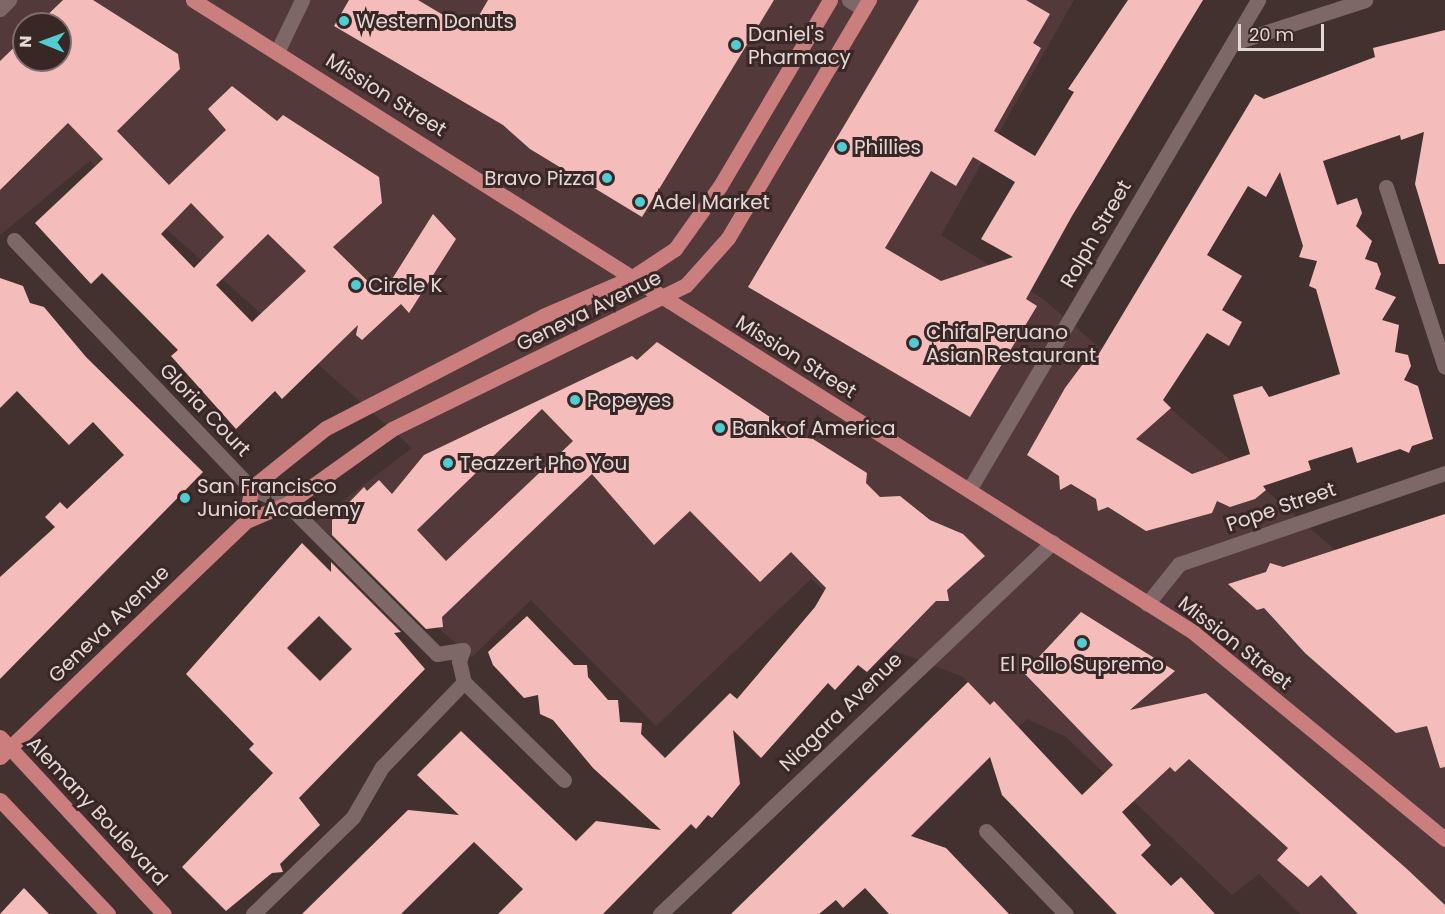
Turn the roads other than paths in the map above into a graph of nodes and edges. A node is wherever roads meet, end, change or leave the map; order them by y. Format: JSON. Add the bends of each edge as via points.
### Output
{"nodes":[{"id":1,"x":9,"y":0,"type":"edge"},
{"id":2,"x":193,"y":0,"type":"edge"},
{"id":3,"x":302,"y":0,"type":"edge"},
{"id":4,"x":830,"y":0,"type":"edge"},
{"id":5,"x":849,"y":0,"type":"edge"},
{"id":6,"x":1258,"y":0,"type":"edge"},
{"id":7,"x":1365,"y":0,"type":"edge"},
{"id":8,"x":866,"y":4,"type":"edge"},
{"id":9,"x":0,"y":9,"type":"edge"},
{"id":10,"x":1233,"y":43,"type":"junction"},
{"id":11,"x":277,"y":52,"type":"junction"},
{"id":12,"x":1386,"y":187,"type":"dead end"},
{"id":13,"x":14,"y":240,"type":"dead end"},
{"id":14,"x":631,"y":278,"type":"junction"},
{"id":15,"x":666,"y":300,"type":"junction"},
{"id":16,"x":1445,"y":367,"type":"edge"},
{"id":17,"x":1445,"y":473,"type":"edge"},
{"id":18,"x":251,"y":488,"type":"junction"},
{"id":19,"x":969,"y":490,"type":"junction"},
{"id":20,"x":287,"y":504,"type":"junction"},
{"id":21,"x":246,"y":521,"type":"junction"},
{"id":22,"x":1053,"y":542,"type":"junction"},
{"id":23,"x":1147,"y":604,"type":"junction"},
{"id":24,"x":464,"y":682,"type":"junction"},
{"id":25,"x":3,"y":747,"type":"edge"},
{"id":26,"x":564,"y":780,"type":"dead end"},
{"id":27,"x":0,"y":800,"type":"edge"},
{"id":28,"x":986,"y":831,"type":"dead end"},
{"id":29,"x":1445,"y":839,"type":"edge"},
{"id":30,"x":108,"y":914,"type":"edge"},
{"id":31,"x":164,"y":914,"type":"edge"},
{"id":32,"x":253,"y":914,"type":"edge"},
{"id":33,"x":660,"y":914,"type":"edge"},
{"id":34,"x":1066,"y":914,"type":"edge"}],
"edges":[{"from":1,"to":9,"type":"street"},
{"from":2,"to":11,"type":"main road","name":"Mission Street"},
{"from":3,"to":11,"type":"street"},
{"from":4,"to":14,"type":"main road","name":"Geneva Avenue","via":[[700,217],[675,249]]},
{"from":5,"to":8,"type":"street"},
{"from":6,"to":10,"type":"street","name":"Rolph Street"},
{"from":7,"to":10,"type":"street"},
{"from":8,"to":15,"type":"main road","name":"Geneva Avenue","via":[[728,238]]},
{"from":10,"to":19,"type":"street","name":"Rolph Street"},
{"from":11,"to":14,"type":"main road","name":"Mission Street"},
{"from":12,"to":16,"type":"street"},
{"from":13,"to":18,"type":"street","name":"Gloria Court"},
{"from":14,"to":15,"type":"main road","name":"Mission Street"},
{"from":14,"to":18,"type":"main road","name":"Geneva Avenue","via":[[367,403]]},
{"from":15,"to":19,"type":"main road","name":"Mission Street"},
{"from":15,"to":20,"type":"main road","name":"Geneva Avenue","via":[[392,429]]},
{"from":17,"to":23,"type":"street","name":"Pope Street","via":[[1179,564]]},
{"from":18,"to":20,"type":"street","name":"Gloria Court"},
{"from":18,"to":21,"type":"main road"},
{"from":19,"to":22,"type":"main road","name":"Mission Street"},
{"from":20,"to":21,"type":"main road","name":"Geneva Avenue"},
{"from":20,"to":24,"type":"street","name":"Gloria Court","via":[[437,654],[463,650],[459,661]]},
{"from":21,"to":25,"type":"main road","name":"Geneva Avenue"},
{"from":22,"to":23,"type":"main road","name":"Mission Street"},
{"from":22,"to":33,"type":"street","name":"Niagara Avenue"},
{"from":23,"to":29,"type":"main road","name":"Mission Street","via":[[1193,632]]},
{"from":24,"to":26,"type":"street"},
{"from":24,"to":32,"type":"street","via":[[382,767],[353,817]]},
{"from":25,"to":31,"type":"main road","name":"Alemany Boulevard"},
{"from":27,"to":30,"type":"main road"},
{"from":28,"to":34,"type":"street"}]}
